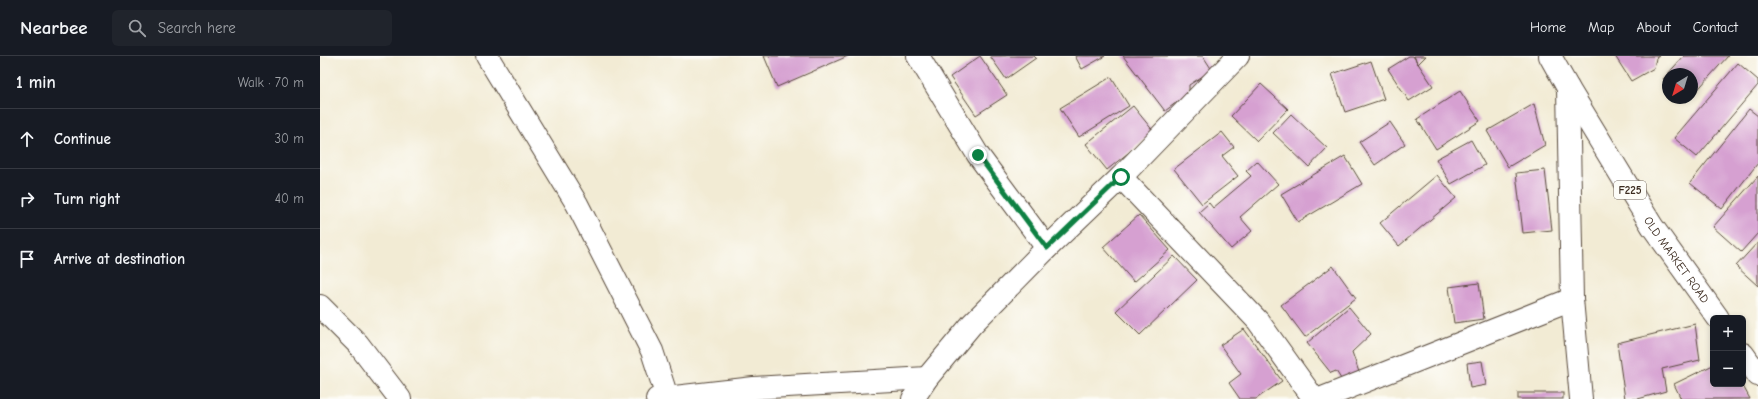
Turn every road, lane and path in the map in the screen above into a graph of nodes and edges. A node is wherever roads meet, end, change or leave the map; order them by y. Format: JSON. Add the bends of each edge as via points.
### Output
{"nodes":[{"id":1,"x":487,"y":56,"type":"edge"},
{"id":2,"x":918,"y":56,"type":"edge"},
{"id":3,"x":1238,"y":56,"type":"edge"},
{"id":4,"x":1550,"y":56,"type":"edge"},
{"id":5,"x":1568,"y":88,"type":"junction"},
{"id":6,"x":1121,"y":177,"type":"junction"},
{"id":7,"x":1047,"y":248,"type":"junction"},
{"id":8,"x":1572,"y":299,"type":"junction"},
{"id":9,"x":320,"y":306,"type":"edge"},
{"id":10,"x":1716,"y":315,"type":"edge"},
{"id":11,"x":1746,"y":358,"type":"edge"},
{"id":12,"x":1758,"y":375,"type":"edge"},
{"id":13,"x":927,"y":378,"type":"junction"},
{"id":14,"x":662,"y":398,"type":"edge"},
{"id":15,"x":400,"y":399,"type":"edge"},
{"id":16,"x":913,"y":399,"type":"edge"},
{"id":17,"x":1314,"y":399,"type":"edge"},
{"id":18,"x":1320,"y":399,"type":"edge"},
{"id":19,"x":1581,"y":399,"type":"edge"}],
"edges":[{"from":1,"to":14,"type":"street","via":[[577,204],[652,351]]},
{"from":2,"to":7,"type":"street","via":[[978,155]]},
{"from":3,"to":6,"type":"street"},
{"from":4,"to":5,"type":"street","name":"OLD MARKET ROAD","number":"F225"},
{"from":5,"to":8,"type":"street"},
{"from":5,"to":10,"type":"street","name":"OLD MARKET ROAD","number":"F225","via":[[1652,226]]},
{"from":6,"to":7,"type":"street"},
{"from":6,"to":17,"type":"street","via":[[1258,321]]},
{"from":7,"to":13,"type":"street","via":[[972,324]]},
{"from":8,"to":18,"type":"street"},
{"from":8,"to":19,"type":"street"},
{"from":9,"to":15,"type":"street","via":[[358,344]]},
{"from":11,"to":12,"type":"street"},
{"from":13,"to":14,"type":"street","via":[[754,388]]},
{"from":13,"to":16,"type":"street"}]}
